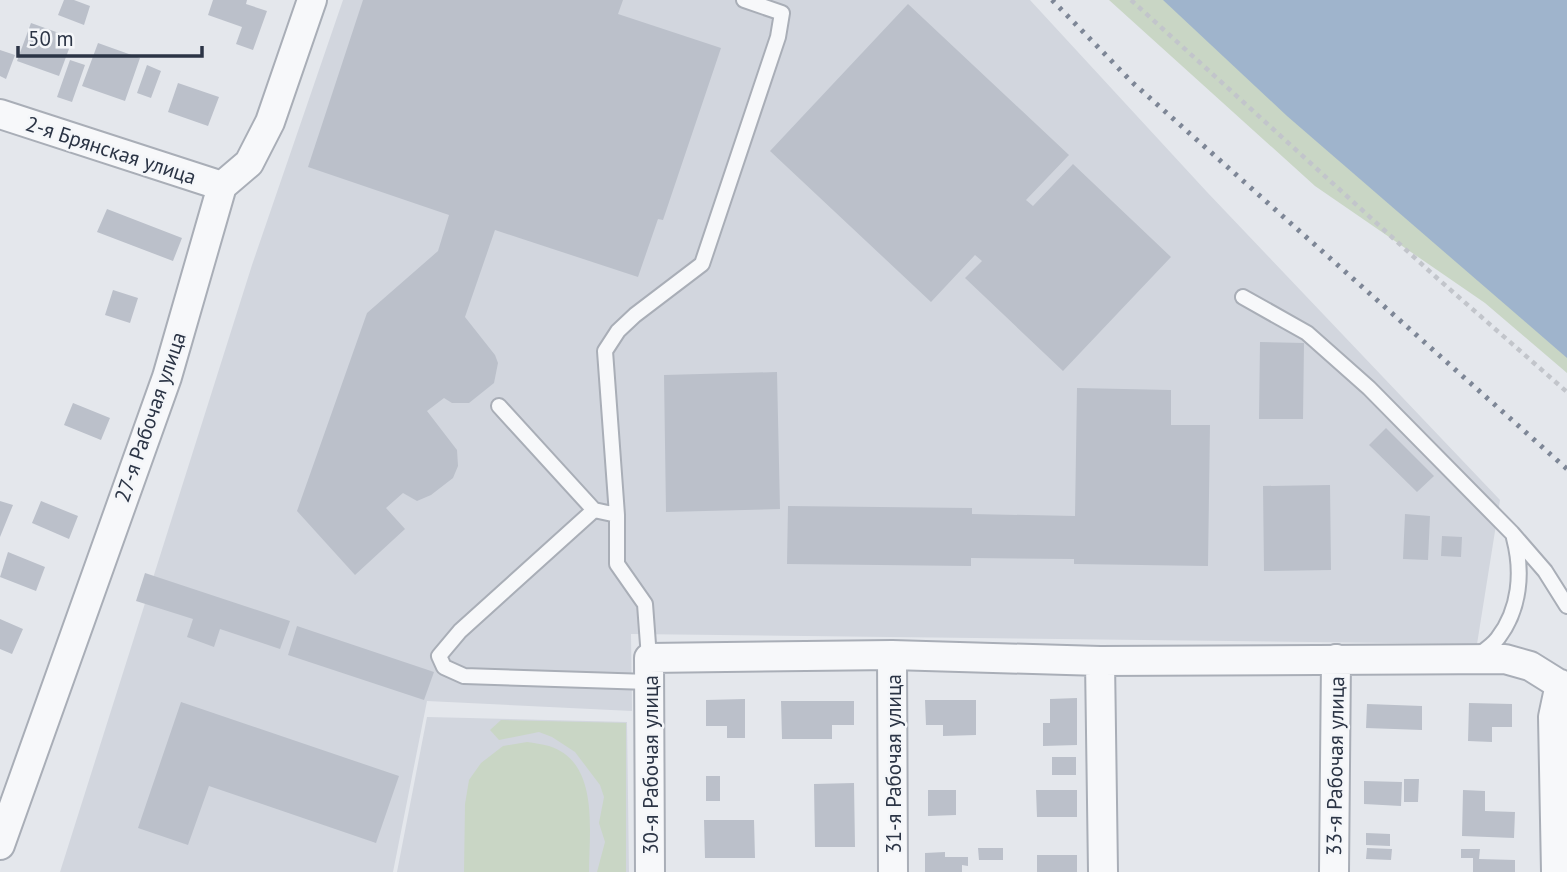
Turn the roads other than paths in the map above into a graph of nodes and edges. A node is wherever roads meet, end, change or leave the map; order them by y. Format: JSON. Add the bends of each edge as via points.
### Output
{"nodes":[{"id":1,"x":312,"y":0,"type":"edge"},
{"id":2,"x":744,"y":0,"type":"edge"},
{"id":3,"x":0,"y":114,"type":"edge"},
{"id":4,"x":222,"y":186,"type":"junction"},
{"id":5,"x":1244,"y":297,"type":"dead end"},
{"id":6,"x":499,"y":406,"type":"dead end"},
{"id":7,"x":594,"y":510,"type":"junction"},
{"id":8,"x":617,"y":515,"type":"junction"},
{"id":9,"x":1512,"y":533,"type":"junction"},
{"id":10,"x":1567,"y":606,"type":"edge"},
{"id":11,"x":892,"y":655,"type":"junction"},
{"id":12,"x":1336,"y":659,"type":"junction"},
{"id":13,"x":1473,"y":659,"type":"junction"},
{"id":14,"x":1100,"y":660,"type":"junction"},
{"id":15,"x":649,"y":670,"type":"junction"},
{"id":16,"x":1564,"y":687,"type":"edge"},
{"id":17,"x":0,"y":845,"type":"edge"},
{"id":18,"x":650,"y":872,"type":"edge"},
{"id":19,"x":893,"y":872,"type":"edge"},
{"id":20,"x":1103,"y":872,"type":"edge"},
{"id":21,"x":1334,"y":872,"type":"edge"},
{"id":22,"x":1556,"y":872,"type":"edge"}],
"edges":[{"from":1,"to":4,"type":"street","via":[[270,122],[249,163]]},
{"from":2,"to":8,"type":"lane","via":[[782,13],[702,264],[635,315],[605,351]]},
{"from":3,"to":4,"type":"street","name":"2-я Брянская улица"},
{"from":4,"to":17,"type":"street","name":"27-я Рабочая улица","via":[[167,377]]},
{"from":5,"to":9,"type":"lane","via":[[1307,333]]},
{"from":6,"to":7,"type":"lane"},
{"from":7,"to":8,"type":"lane"},
{"from":7,"to":15,"type":"lane","via":[[460,631],[439,656],[444,667],[464,676]]},
{"from":8,"to":15,"type":"lane","via":[[617,564],[645,604]]},
{"from":9,"to":10,"type":"lane"},
{"from":9,"to":13,"type":"lane","via":[[1520,577],[1512,613],[1497,640]]},
{"from":11,"to":14,"type":"street"},
{"from":11,"to":15,"type":"street"},
{"from":11,"to":19,"type":"street","name":"31-я Рабочая улица"},
{"from":12,"to":13,"type":"street"},
{"from":12,"to":14,"type":"street"},
{"from":12,"to":21,"type":"street","name":"33-я Рабочая улица"},
{"from":13,"to":16,"type":"street","via":[[1505,659],[1530,666]]},
{"from":14,"to":20,"type":"street"},
{"from":15,"to":18,"type":"street","name":"30-я Рабочая улица"},
{"from":16,"to":22,"type":"street","via":[[1553,717]]}]}
